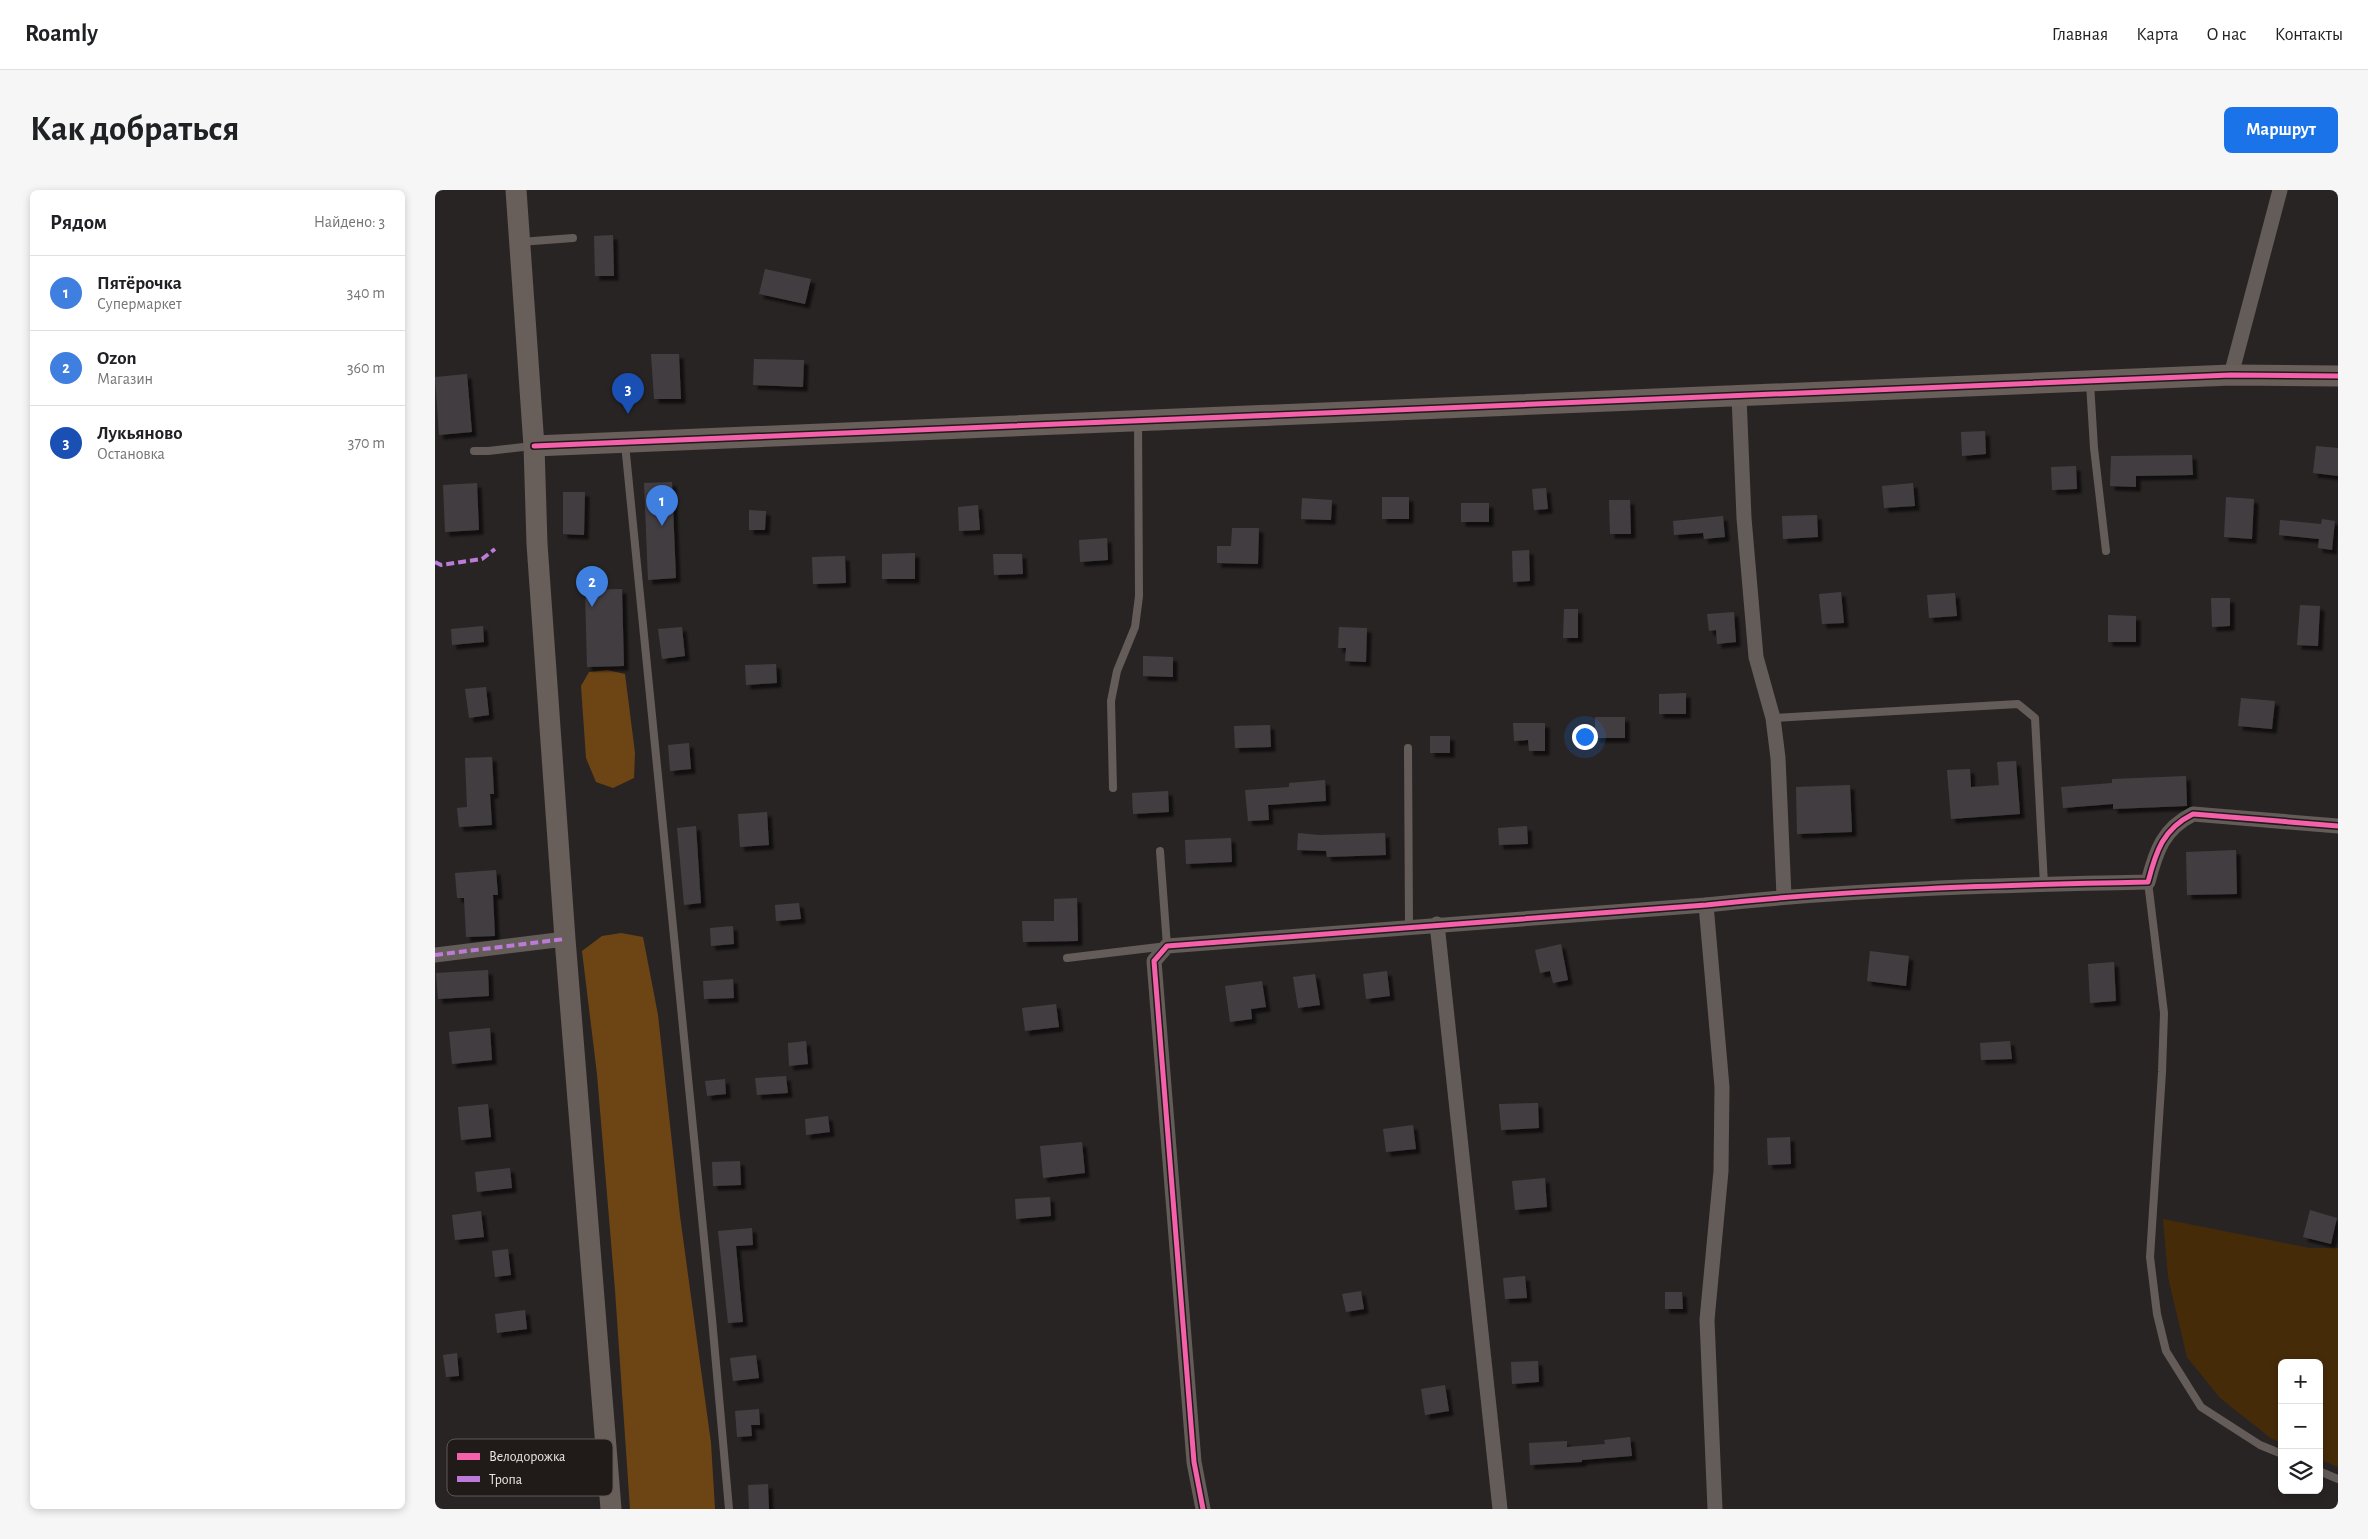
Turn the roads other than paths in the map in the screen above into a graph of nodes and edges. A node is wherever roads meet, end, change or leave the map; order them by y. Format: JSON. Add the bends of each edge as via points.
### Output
{"nodes":[{"id":1,"x":517,"y":190,"type":"edge"},
{"id":2,"x":2280,"y":190,"type":"edge"},
{"id":3,"x":573,"y":238,"type":"dead end"},
{"id":4,"x":519,"y":242,"type":"junction"},
{"id":5,"x":2231,"y":375,"type":"junction"},
{"id":6,"x":2338,"y":376,"type":"edge"},
{"id":7,"x":2089,"y":381,"type":"junction"},
{"id":8,"x":1739,"y":396,"type":"junction"},
{"id":9,"x":1138,"y":420,"type":"junction"},
{"id":10,"x":625,"y":442,"type":"junction"},
{"id":11,"x":534,"y":446,"type":"junction"},
{"id":12,"x":474,"y":451,"type":"dead end"},
{"id":13,"x":2106,"y":551,"type":"dead end"},
{"id":14,"x":1773,"y":718,"type":"junction"},
{"id":15,"x":1408,"y":748,"type":"dead end"},
{"id":16,"x":1113,"y":788,"type":"dead end"},
{"id":17,"x":2338,"y":826,"type":"edge"},
{"id":18,"x":1159,"y":851,"type":"dead end"},
{"id":19,"x":2148,"y":882,"type":"junction"},
{"id":20,"x":2044,"y":884,"type":"junction"},
{"id":21,"x":1784,"y":896,"type":"junction"},
{"id":22,"x":1707,"y":905,"type":"junction"},
{"id":23,"x":1437,"y":924,"type":"junction"},
{"id":24,"x":1409,"y":926,"type":"junction"},
{"id":25,"x":565,"y":940,"type":"junction"},
{"id":26,"x":1167,"y":946,"type":"junction"},
{"id":27,"x":435,"y":955,"type":"edge"},
{"id":28,"x":1067,"y":958,"type":"dead end"},
{"id":29,"x":605,"y":1439,"type":"edge"},
{"id":30,"x":2278,"y":1452,"type":"edge"},
{"id":31,"x":2323,"y":1472,"type":"edge"},
{"id":32,"x":2338,"y":1479,"type":"edge"},
{"id":33,"x":610,"y":1496,"type":"edge"},
{"id":34,"x":611,"y":1509,"type":"edge"},
{"id":35,"x":729,"y":1509,"type":"edge"},
{"id":36,"x":1203,"y":1509,"type":"edge"},
{"id":37,"x":1500,"y":1509,"type":"edge"},
{"id":38,"x":1715,"y":1509,"type":"edge"}],
"edges":[{"from":1,"to":4,"type":"street"},
{"from":2,"to":5,"type":"street"},
{"from":3,"to":4,"type":"lane"},
{"from":4,"to":11,"type":"street"},
{"from":5,"to":6,"type":"street"},
{"from":5,"to":7,"type":"street"},
{"from":7,"to":8,"type":"street"},
{"from":7,"to":13,"type":"lane"},
{"from":8,"to":9,"type":"street"},
{"from":8,"to":14,"type":"street","via":[[1744,518],[1756,656]]},
{"from":9,"to":10,"type":"street"},
{"from":9,"to":16,"type":"lane","via":[[1139,596],[1135,627],[1117,671],[1111,701]]},
{"from":10,"to":11,"type":"street"},
{"from":10,"to":35,"type":"lane"},
{"from":11,"to":12,"type":"lane"},
{"from":11,"to":25,"type":"street","via":[[537,544]]},
{"from":14,"to":20,"type":"lane","via":[[2018,704],[2035,718]]},
{"from":14,"to":21,"type":"street","via":[[1778,758]]},
{"from":15,"to":24,"type":"lane"},
{"from":17,"to":19,"type":"street","via":[[2193,814],[2177,822],[2157,848]]},
{"from":18,"to":26,"type":"lane"},
{"from":19,"to":20,"type":"street"},
{"from":19,"to":30,"type":"lane","via":[[2164,1013],[2149,1257],[2159,1324],[2166,1351],[2201,1407],[2260,1445]]},
{"from":20,"to":21,"type":"street"},
{"from":21,"to":22,"type":"street"},
{"from":22,"to":23,"type":"street"},
{"from":22,"to":38,"type":"street","via":[[1722,1087],[1721,1171],[1707,1320]]},
{"from":23,"to":24,"type":"street"},
{"from":23,"to":37,"type":"street"},
{"from":24,"to":26,"type":"street"},
{"from":25,"to":27,"type":"street"},
{"from":25,"to":29,"type":"street"},
{"from":26,"to":28,"type":"lane"},
{"from":26,"to":36,"type":"street","via":[[1154,960],[1194,1462]]},
{"from":31,"to":32,"type":"lane"},
{"from":33,"to":34,"type":"street"}]}
